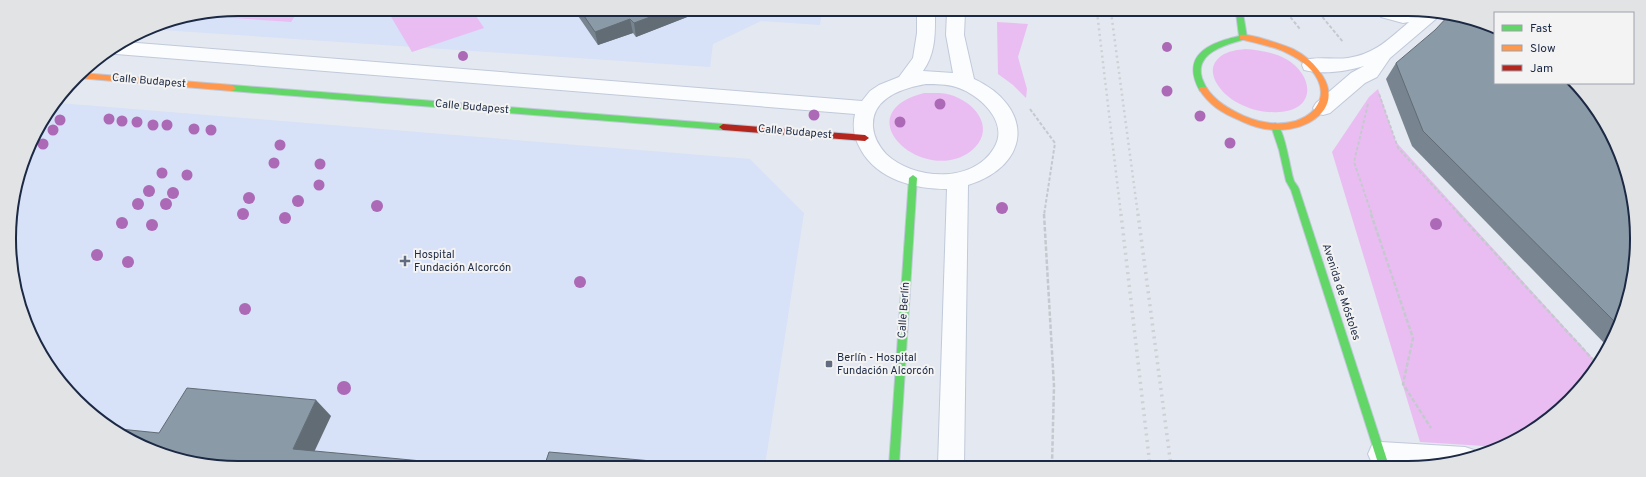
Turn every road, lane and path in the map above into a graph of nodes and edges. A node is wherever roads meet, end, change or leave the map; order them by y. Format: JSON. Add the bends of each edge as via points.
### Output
{"nodes":[{"id":1,"x":926,"y":16,"type":"edge"},
{"id":2,"x":956,"y":16,"type":"edge"},
{"id":3,"x":1240,"y":16,"type":"edge"},
{"id":4,"x":1290,"y":16,"type":"edge"},
{"id":5,"x":1321,"y":16,"type":"edge"},
{"id":6,"x":1399,"y":16,"type":"edge"},
{"id":7,"x":1412,"y":16,"type":"edge"},
{"id":8,"x":1428,"y":17,"type":"edge"},
{"id":9,"x":1302,"y":31,"type":"dead end"},
{"id":10,"x":1243,"y":37,"type":"junction"},
{"id":11,"x":123,"y":49,"type":"edge"},
{"id":12,"x":1310,"y":65,"type":"junction"},
{"id":13,"x":1359,"y":72,"type":"junction"},
{"id":14,"x":86,"y":76,"type":"edge"},
{"id":15,"x":907,"y":80,"type":"junction"},
{"id":16,"x":965,"y":83,"type":"junction"},
{"id":17,"x":1028,"y":105,"type":"dead end"},
{"id":18,"x":867,"y":108,"type":"junction"},
{"id":19,"x":1323,"y":108,"type":"junction"},
{"id":20,"x":1275,"y":126,"type":"junction"},
{"id":21,"x":865,"y":138,"type":"junction"},
{"id":22,"x":912,"y":178,"type":"junction"},
{"id":23,"x":958,"y":180,"type":"junction"},
{"id":24,"x":1594,"y":361,"type":"edge"},
{"id":25,"x":1456,"y":456,"type":"edge"},
{"id":26,"x":1441,"y":458,"type":"edge"},
{"id":27,"x":1383,"y":460,"type":"edge"},
{"id":28,"x":894,"y":461,"type":"edge"},
{"id":29,"x":951,"y":461,"type":"edge"},
{"id":30,"x":1052,"y":461,"type":"edge"}],
"edges":[{"from":1,"to":15,"type":"street","via":[[922,59]]},
{"from":2,"to":16,"type":"street","via":[[955,35]]},
{"from":3,"to":10,"type":"street"},
{"from":4,"to":9,"type":"path"},
{"from":5,"to":13,"type":"path","via":[[1351,53]]},
{"from":6,"to":7,"type":"street"},
{"from":8,"to":13,"type":"street"},
{"from":10,"to":12,"type":"street","via":[[1290,51]]},
{"from":10,"to":20,"type":"street","via":[[1221,43],[1206,51],[1198,62],[1197,75],[1202,89],[1213,102],[1230,114],[1250,122]]},
{"from":11,"to":18,"type":"street"},
{"from":12,"to":13,"type":"street"},
{"from":12,"to":19,"type":"street","via":[[1322,79],[1327,94]]},
{"from":13,"to":19,"type":"street"},
{"from":13,"to":24,"type":"path","via":[[1378,89],[1398,148]]},
{"from":13,"to":25,"type":"path","via":[[1369,97],[1354,162],[1413,338],[1402,384]]},
{"from":14,"to":21,"type":"street","name":"Calle Budapest"},
{"from":15,"to":16,"type":"street","via":[[932,77]]},
{"from":15,"to":18,"type":"street","via":[[890,86],[876,96]]},
{"from":16,"to":23,"type":"street","via":[[994,101],[1008,127],[1007,141],[1002,154],[991,166],[976,175]]},
{"from":17,"to":30,"type":"path","via":[[1055,143],[1044,217],[1054,386]]},
{"from":18,"to":21,"type":"street","via":[[863,123]]},
{"from":19,"to":20,"type":"street","via":[[1312,119],[1294,125]]},
{"from":20,"to":27,"type":"street","name":"Avenida de Móstoles","via":[[1290,181],[1295,189]]},
{"from":21,"to":22,"type":"street","via":[[871,150],[882,162]]},
{"from":22,"to":23,"type":"street","via":[[943,182]]},
{"from":22,"to":28,"type":"street","name":"Calle Berlín"},
{"from":23,"to":29,"type":"street"},
{"from":26,"to":27,"type":"street"}]}
